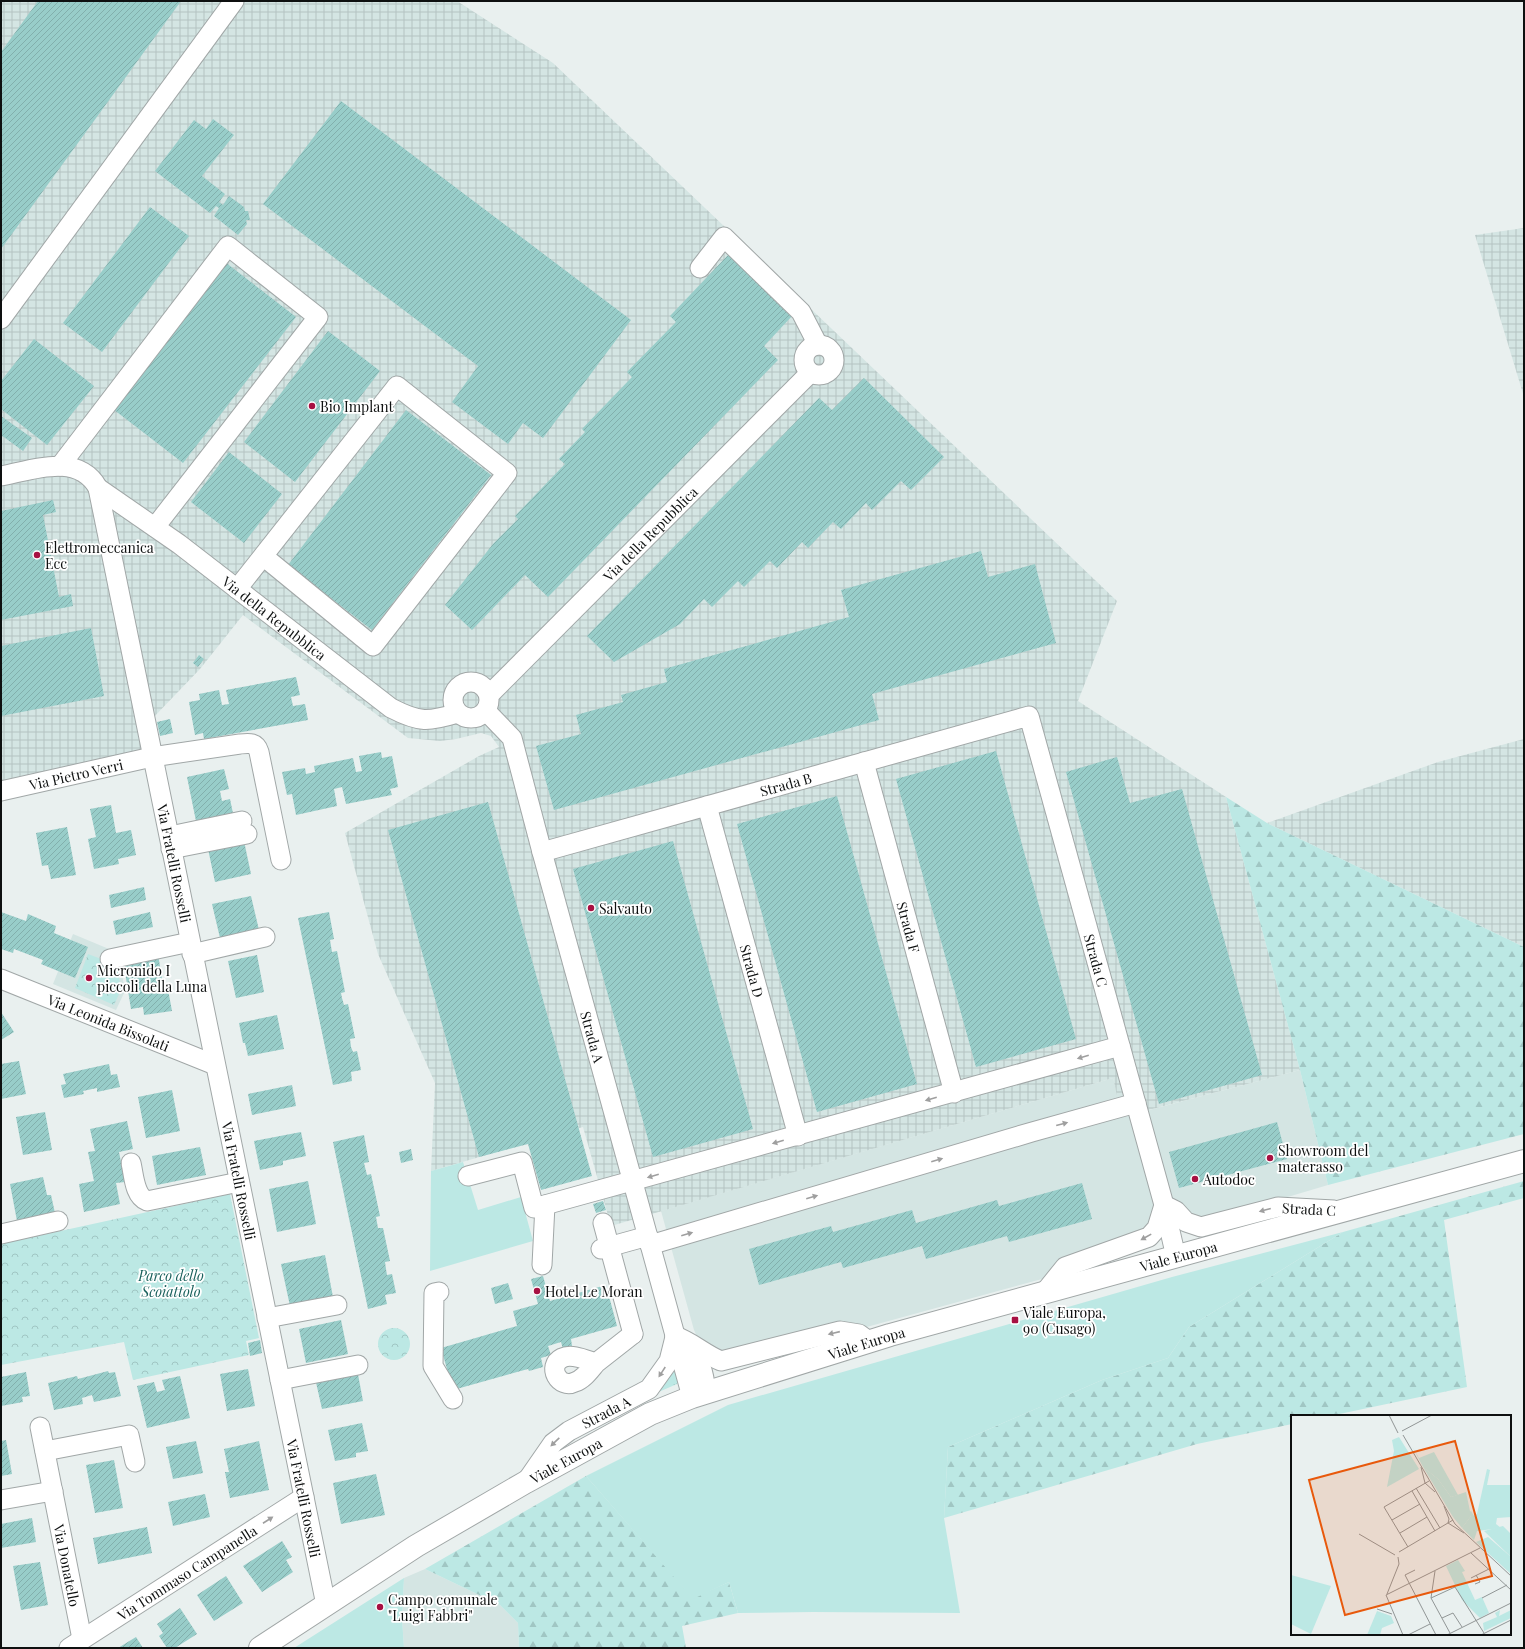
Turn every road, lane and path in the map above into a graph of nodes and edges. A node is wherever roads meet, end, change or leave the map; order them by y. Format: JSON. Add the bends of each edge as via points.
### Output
{"nodes":[{"id":1,"x":234,"y":1,"type":"edge"},
{"id":2,"x":700,"y":268,"type":"dead end"},
{"id":3,"x":1,"y":319,"type":"edge"},
{"id":4,"x":60,"y":466,"type":"junction"},
{"id":5,"x":1,"y":476,"type":"edge"},
{"id":6,"x":99,"y":497,"type":"junction"},
{"id":7,"x":155,"y":527,"type":"junction"},
{"id":8,"x":263,"y":556,"type":"junction"},
{"id":9,"x":237,"y":589,"type":"junction"},
{"id":10,"x":488,"y":703,"type":"junction"},
{"id":11,"x":458,"y":713,"type":"junction"},
{"id":12,"x":1030,"y":716,"type":"joint"},
{"id":13,"x":152,"y":757,"type":"junction"},
{"id":14,"x":864,"y":762,"type":"junction"},
{"id":15,"x":1,"y":791,"type":"edge"},
{"id":16,"x":707,"y":806,"type":"junction"},
{"id":17,"x":244,"y":827,"type":"dead end"},
{"id":18,"x":169,"y":842,"type":"junction"},
{"id":19,"x":542,"y":852,"type":"junction"},
{"id":20,"x":281,"y":860,"type":"dead end"},
{"id":21,"x":265,"y":937,"type":"dead end"},
{"id":22,"x":191,"y":948,"type":"junction"},
{"id":23,"x":110,"y":959,"type":"dead end"},
{"id":24,"x":1,"y":979,"type":"edge"},
{"id":25,"x":1120,"y":1046,"type":"junction"},
{"id":26,"x":215,"y":1066,"type":"junction"},
{"id":27,"x":954,"y":1093,"type":"junction"},
{"id":28,"x":1136,"y":1103,"type":"junction"},
{"id":29,"x":798,"y":1136,"type":"junction"},
{"id":30,"x":1524,"y":1161,"type":"edge"},
{"id":31,"x":131,"y":1163,"type":"dead end"},
{"id":32,"x":468,"y":1176,"type":"dead end"},
{"id":33,"x":239,"y":1182,"type":"junction"},
{"id":34,"x":633,"y":1182,"type":"junction"},
{"id":35,"x":546,"y":1205,"type":"junction"},
{"id":36,"x":1164,"y":1205,"type":"junction"},
{"id":37,"x":1345,"y":1211,"type":"junction"},
{"id":38,"x":58,"y":1221,"type":"dead end"},
{"id":39,"x":603,"y":1223,"type":"dead end"},
{"id":40,"x":1,"y":1234,"type":"edge"},
{"id":41,"x":649,"y":1241,"type":"junction"},
{"id":42,"x":605,"y":1248,"type":"junction"},
{"id":43,"x":1182,"y":1255,"type":"junction"},
{"id":44,"x":542,"y":1264,"type":"dead end"},
{"id":45,"x":439,"y":1292,"type":"dead end"},
{"id":46,"x":1044,"y":1292,"type":"junction"},
{"id":47,"x":337,"y":1304,"type":"dead end"},
{"id":48,"x":267,"y":1318,"type":"junction"},
{"id":49,"x":675,"y":1336,"type":"junction"},
{"id":50,"x":870,"y":1342,"type":"junction"},
{"id":51,"x":356,"y":1361,"type":"dead end"},
{"id":52,"x":596,"y":1363,"type":"dead end"},
{"id":53,"x":279,"y":1376,"type":"junction"},
{"id":54,"x":699,"y":1395,"type":"junction"},
{"id":55,"x":453,"y":1399,"type":"dead end"},
{"id":56,"x":40,"y":1427,"type":"dead end"},
{"id":57,"x":45,"y":1451,"type":"junction"},
{"id":58,"x":134,"y":1462,"type":"dead end"},
{"id":59,"x":526,"y":1482,"type":"junction"},
{"id":60,"x":53,"y":1491,"type":"junction"},
{"id":61,"x":304,"y":1497,"type":"junction"},
{"id":62,"x":1,"y":1500,"type":"edge"},
{"id":63,"x":326,"y":1605,"type":"junction"},
{"id":64,"x":76,"y":1644,"type":"edge"},
{"id":65,"x":260,"y":1648,"type":"edge"}],
"edges":[{"from":1,"to":3,"type":"street"},
{"from":2,"to":10,"type":"street","name":"Via della Repubblica","via":[[724,237],[801,312],[818,345],[809,348],[804,356],[805,365],[810,373]]},
{"from":4,"to":5,"type":"street"},
{"from":4,"to":6,"type":"street","via":[[80,469],[94,480]]},
{"from":4,"to":7,"type":"street","via":[[228,246],[318,317]]},
{"from":6,"to":7,"type":"street","name":"Via della Repubblica"},
{"from":6,"to":13,"type":"street","name":"Via Fratelli Rosselli"},
{"from":7,"to":9,"type":"street","name":"Via della Repubblica"},
{"from":8,"to":8,"type":"street","via":[[397,386],[507,473],[373,646]]},
{"from":8,"to":9,"type":"street"},
{"from":9,"to":11,"type":"street","name":"Via della Repubblica","via":[[391,708],[408,717],[426,721]]},
{"from":10,"to":11,"type":"street","via":[[476,718]]},
{"from":10,"to":11,"type":"street","via":[[487,690],[477,682],[471,681],[460,686],[453,696]]},
{"from":10,"to":19,"type":"street","name":"Strada A","via":[[512,738]]},
{"from":12,"to":14,"type":"street","name":"Strada B"},
{"from":12,"to":25,"type":"street","name":"Strada C"},
{"from":13,"to":15,"type":"street","name":"Via Pietro Verri"},
{"from":13,"to":18,"type":"street","name":"Via Fratelli Rosselli"},
{"from":13,"to":20,"type":"street","via":[[249,743],[256,746],[261,759]]},
{"from":14,"to":16,"type":"street","name":"Strada B"},
{"from":14,"to":27,"type":"street","name":"Strada F"},
{"from":16,"to":19,"type":"street","name":"Strada B"},
{"from":16,"to":29,"type":"street","name":"Strada D"},
{"from":17,"to":18,"type":"street"},
{"from":18,"to":22,"type":"street","name":"Via Fratelli Rosselli"},
{"from":19,"to":34,"type":"street","name":"Strada A"},
{"from":21,"to":22,"type":"street"},
{"from":22,"to":23,"type":"street"},
{"from":22,"to":26,"type":"street","name":"Via Fratelli Rosselli"},
{"from":24,"to":26,"type":"street","name":"Via Leonida Bissolati"},
{"from":25,"to":27,"type":"street","one_way":true},
{"from":25,"to":28,"type":"street","name":"Strada C"},
{"from":26,"to":33,"type":"street","name":"Via Fratelli Rosselli"},
{"from":27,"to":29,"type":"street","one_way":true},
{"from":28,"to":36,"type":"street","name":"Strada C"},
{"from":41,"to":28,"type":"street","one_way":true},
{"from":29,"to":34,"type":"street","one_way":true},
{"from":30,"to":37,"type":"main road","name":"Viale Europa"},
{"from":31,"to":33,"type":"street","via":[[138,1193],[140,1198],[146,1201]]},
{"from":32,"to":35,"type":"street","via":[[522,1162],[534,1208]]},
{"from":33,"to":48,"type":"street","name":"Via Fratelli Rosselli"},
{"from":34,"to":35,"type":"street"},
{"from":34,"to":41,"type":"street","name":"Strada A"},
{"from":35,"to":44,"type":"street"},
{"from":37,"to":36,"type":"street","name":"Strada C","one_way":true,"via":[[1278,1207],[1201,1227],[1186,1222],[1176,1211]]},
{"from":36,"to":43,"type":"street","name":"Strada C"},
{"from":36,"to":46,"type":"street","one_way":true,"via":[[1157,1228],[1149,1237],[1065,1268]]},
{"from":37,"to":43,"type":"main road","name":"Viale Europa"},
{"from":38,"to":40,"type":"street"},
{"from":39,"to":42,"type":"street"},
{"from":41,"to":42,"type":"street"},
{"from":41,"to":49,"type":"street","name":"Strada A"},
{"from":42,"to":52,"type":"street","via":[[638,1335]]},
{"from":43,"to":46,"type":"main road","name":"Viale Europa"},
{"from":45,"to":55,"type":"street","via":[[434,1293],[433,1366]]},
{"from":46,"to":50,"type":"main road","name":"Viale Europa"},
{"from":47,"to":48,"type":"street"},
{"from":48,"to":53,"type":"street","name":"Via Fratelli Rosselli"},
{"from":50,"to":49,"type":"street","one_way":true,"via":[[859,1334],[840,1331],[721,1361]]},
{"from":49,"to":54,"type":"street","name":"Strada A"},
{"from":49,"to":59,"type":"street","name":"Strada A","one_way":true,"via":[[669,1361],[649,1389],[558,1439]]},
{"from":50,"to":54,"type":"main road","name":"Viale Europa"},
{"from":51,"to":53,"type":"street"},
{"from":53,"to":61,"type":"street","name":"Via Fratelli Rosselli"},
{"from":54,"to":59,"type":"main road","name":"Viale Europa","via":[[650,1414]]},
{"from":56,"to":57,"type":"street","name":"Via Donatello"},
{"from":57,"to":58,"type":"street","via":[[129,1435]]},
{"from":57,"to":60,"type":"street","name":"Via Donatello"},
{"from":59,"to":63,"type":"main road","name":"Viale Europa","via":[[416,1546]]},
{"from":60,"to":62,"type":"street"},
{"from":60,"to":64,"type":"street","name":"Via Donatello"},
{"from":61,"to":63,"type":"street","name":"Via Fratelli Rosselli"},
{"from":64,"to":61,"type":"street","name":"Via Tommaso Campanella","one_way":true},
{"from":63,"to":65,"type":"main road","name":"Viale Europa"}]}
